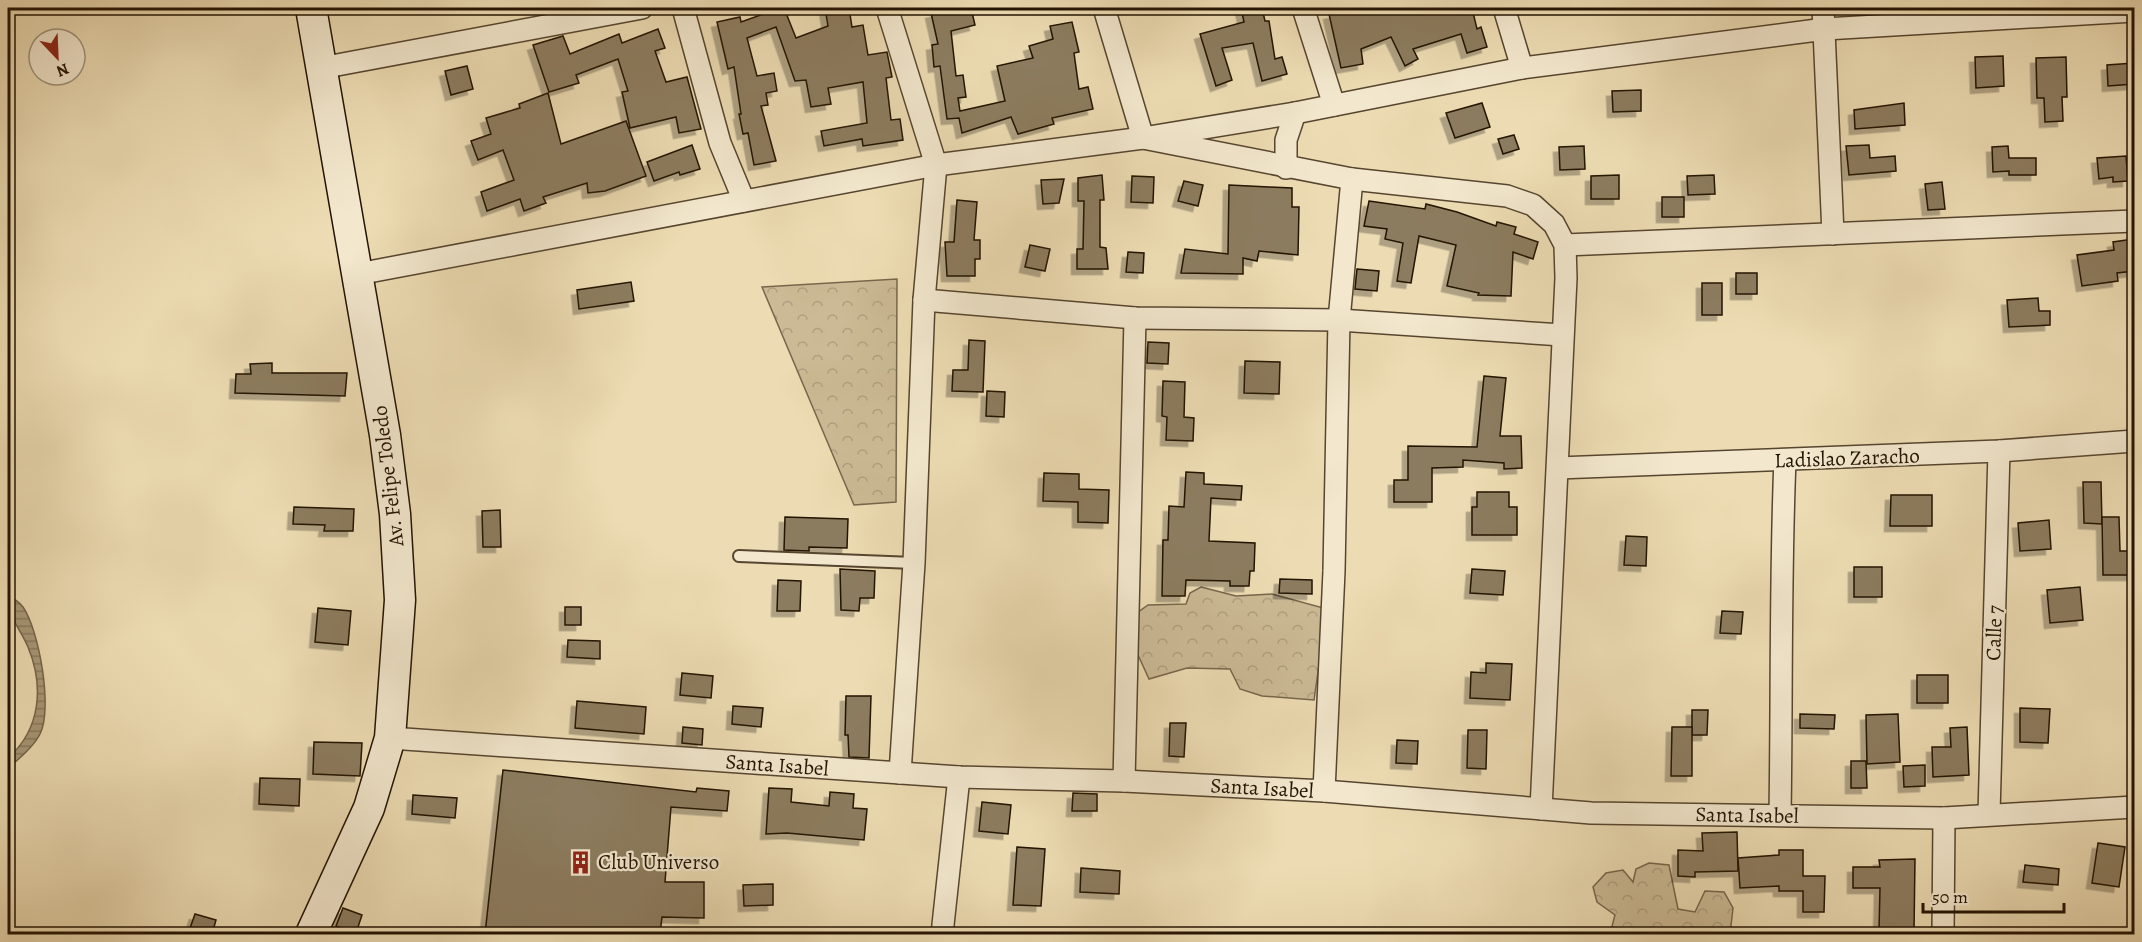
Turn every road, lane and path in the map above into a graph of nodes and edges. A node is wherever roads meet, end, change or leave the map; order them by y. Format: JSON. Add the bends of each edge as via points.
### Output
{"nodes":[{"id":1,"x":311,"y":8,"type":"edge"},
{"id":2,"x":683,"y":8,"type":"edge"},
{"id":3,"x":887,"y":8,"type":"edge"},
{"id":4,"x":1104,"y":8,"type":"edge"},
{"id":5,"x":1303,"y":8,"type":"edge"},
{"id":6,"x":1503,"y":8,"type":"edge"},
{"id":7,"x":1823,"y":8,"type":"edge"},
{"id":8,"x":628,"y":9,"type":"edge"},
{"id":9,"x":2134,"y":11,"type":"edge"},
{"id":10,"x":1824,"y":29,"type":"junction"},
{"id":11,"x":321,"y":68,"type":"junction"},
{"id":12,"x":1521,"y":68,"type":"junction"},
{"id":13,"x":1334,"y":105,"type":"junction"},
{"id":14,"x":1294,"y":113,"type":"junction"},
{"id":15,"x":1143,"y":138,"type":"junction"},
{"id":16,"x":936,"y":165,"type":"junction"},
{"id":17,"x":1286,"y":168,"type":"junction"},
{"id":18,"x":1352,"y":179,"type":"junction"},
{"id":19,"x":744,"y":201,"type":"junction"},
{"id":20,"x":2134,"y":221,"type":"edge"},
{"id":21,"x":1833,"y":234,"type":"junction"},
{"id":22,"x":1565,"y":245,"type":"junction"},
{"id":23,"x":358,"y":274,"type":"junction"},
{"id":24,"x":924,"y":300,"type":"junction"},
{"id":25,"x":1135,"y":318,"type":"junction"},
{"id":26,"x":1339,"y":320,"type":"junction"},
{"id":27,"x":1562,"y":335,"type":"junction"},
{"id":28,"x":2134,"y":441,"type":"edge"},
{"id":29,"x":1999,"y":451,"type":"junction"},
{"id":30,"x":1785,"y":460,"type":"junction"},
{"id":31,"x":1558,"y":468,"type":"junction"},
{"id":32,"x":739,"y":556,"type":"dead end"},
{"id":33,"x":914,"y":564,"type":"junction"},
{"id":34,"x":390,"y":738,"type":"junction"},
{"id":35,"x":900,"y":773,"type":"junction"},
{"id":36,"x":959,"y":777,"type":"junction"},
{"id":37,"x":1124,"y":781,"type":"junction"},
{"id":38,"x":1324,"y":791,"type":"junction"},
{"id":39,"x":2134,"y":807,"type":"edge"},
{"id":40,"x":1541,"y":808,"type":"junction"},
{"id":41,"x":1989,"y":814,"type":"junction"},
{"id":42,"x":1780,"y":815,"type":"junction"},
{"id":43,"x":1944,"y":818,"type":"junction"},
{"id":44,"x":311,"y":934,"type":"edge"},
{"id":45,"x":942,"y":934,"type":"edge"},
{"id":46,"x":1943,"y":934,"type":"edge"}],
"edges":[{"from":1,"to":11,"type":"main road","name":"Av. Felipe Toledo"},
{"from":2,"to":19,"type":"street","via":[[720,143]]},
{"from":3,"to":16,"type":"street"},
{"from":4,"to":15,"type":"street"},
{"from":5,"to":13,"type":"street"},
{"from":6,"to":12,"type":"street"},
{"from":7,"to":10,"type":"street"},
{"from":8,"to":11,"type":"street"},
{"from":9,"to":10,"type":"street"},
{"from":10,"to":12,"type":"street"},
{"from":10,"to":21,"type":"street"},
{"from":11,"to":23,"type":"main road","name":"Av. Felipe Toledo"},
{"from":12,"to":13,"type":"street"},
{"from":13,"to":14,"type":"street"},
{"from":14,"to":15,"type":"street"},
{"from":14,"to":17,"type":"street","via":[[1286,140]]},
{"from":15,"to":16,"type":"street"},
{"from":15,"to":17,"type":"street"},
{"from":16,"to":19,"type":"street"},
{"from":16,"to":24,"type":"street"},
{"from":17,"to":18,"type":"street"},
{"from":18,"to":22,"type":"street","via":[[1507,196],[1533,205],[1554,224]]},
{"from":18,"to":26,"type":"street"},
{"from":19,"to":23,"type":"street"},
{"from":20,"to":21,"type":"street"},
{"from":21,"to":22,"type":"street"},
{"from":22,"to":27,"type":"street"},
{"from":23,"to":34,"type":"main road","name":"Av. Felipe Toledo","via":[[395,514],[400,600]]},
{"from":24,"to":25,"type":"street"},
{"from":24,"to":33,"type":"street"},
{"from":25,"to":26,"type":"street"},
{"from":25,"to":37,"type":"street"},
{"from":26,"to":27,"type":"street"},
{"from":26,"to":38,"type":"street"},
{"from":27,"to":31,"type":"street"},
{"from":28,"to":29,"type":"street","name":"Ladislao Zaracho"},
{"from":29,"to":30,"type":"street","name":"Ladislao Zaracho"},
{"from":29,"to":41,"type":"street","name":"Calle 7"},
{"from":30,"to":31,"type":"street","name":"Ladislao Zaracho"},
{"from":30,"to":42,"type":"street"},
{"from":31,"to":40,"type":"street"},
{"from":32,"to":33,"type":"lane"},
{"from":33,"to":35,"type":"street"},
{"from":34,"to":35,"type":"street","name":"Santa Isabel"},
{"from":34,"to":44,"type":"main road","name":"Av. Felipe Toledo","via":[[369,808]]},
{"from":35,"to":36,"type":"street","name":"Santa Isabel"},
{"from":36,"to":37,"type":"street","name":"Santa Isabel"},
{"from":36,"to":45,"type":"street"},
{"from":37,"to":38,"type":"street","name":"Santa Isabel"},
{"from":38,"to":40,"type":"street","name":"Santa Isabel"},
{"from":39,"to":41,"type":"street","name":"Santa Isabel"},
{"from":40,"to":42,"type":"street","name":"Santa Isabel","via":[[1591,813]]},
{"from":41,"to":43,"type":"street","name":"Santa Isabel"},
{"from":42,"to":43,"type":"street","name":"Santa Isabel"},
{"from":43,"to":46,"type":"street"}]}
